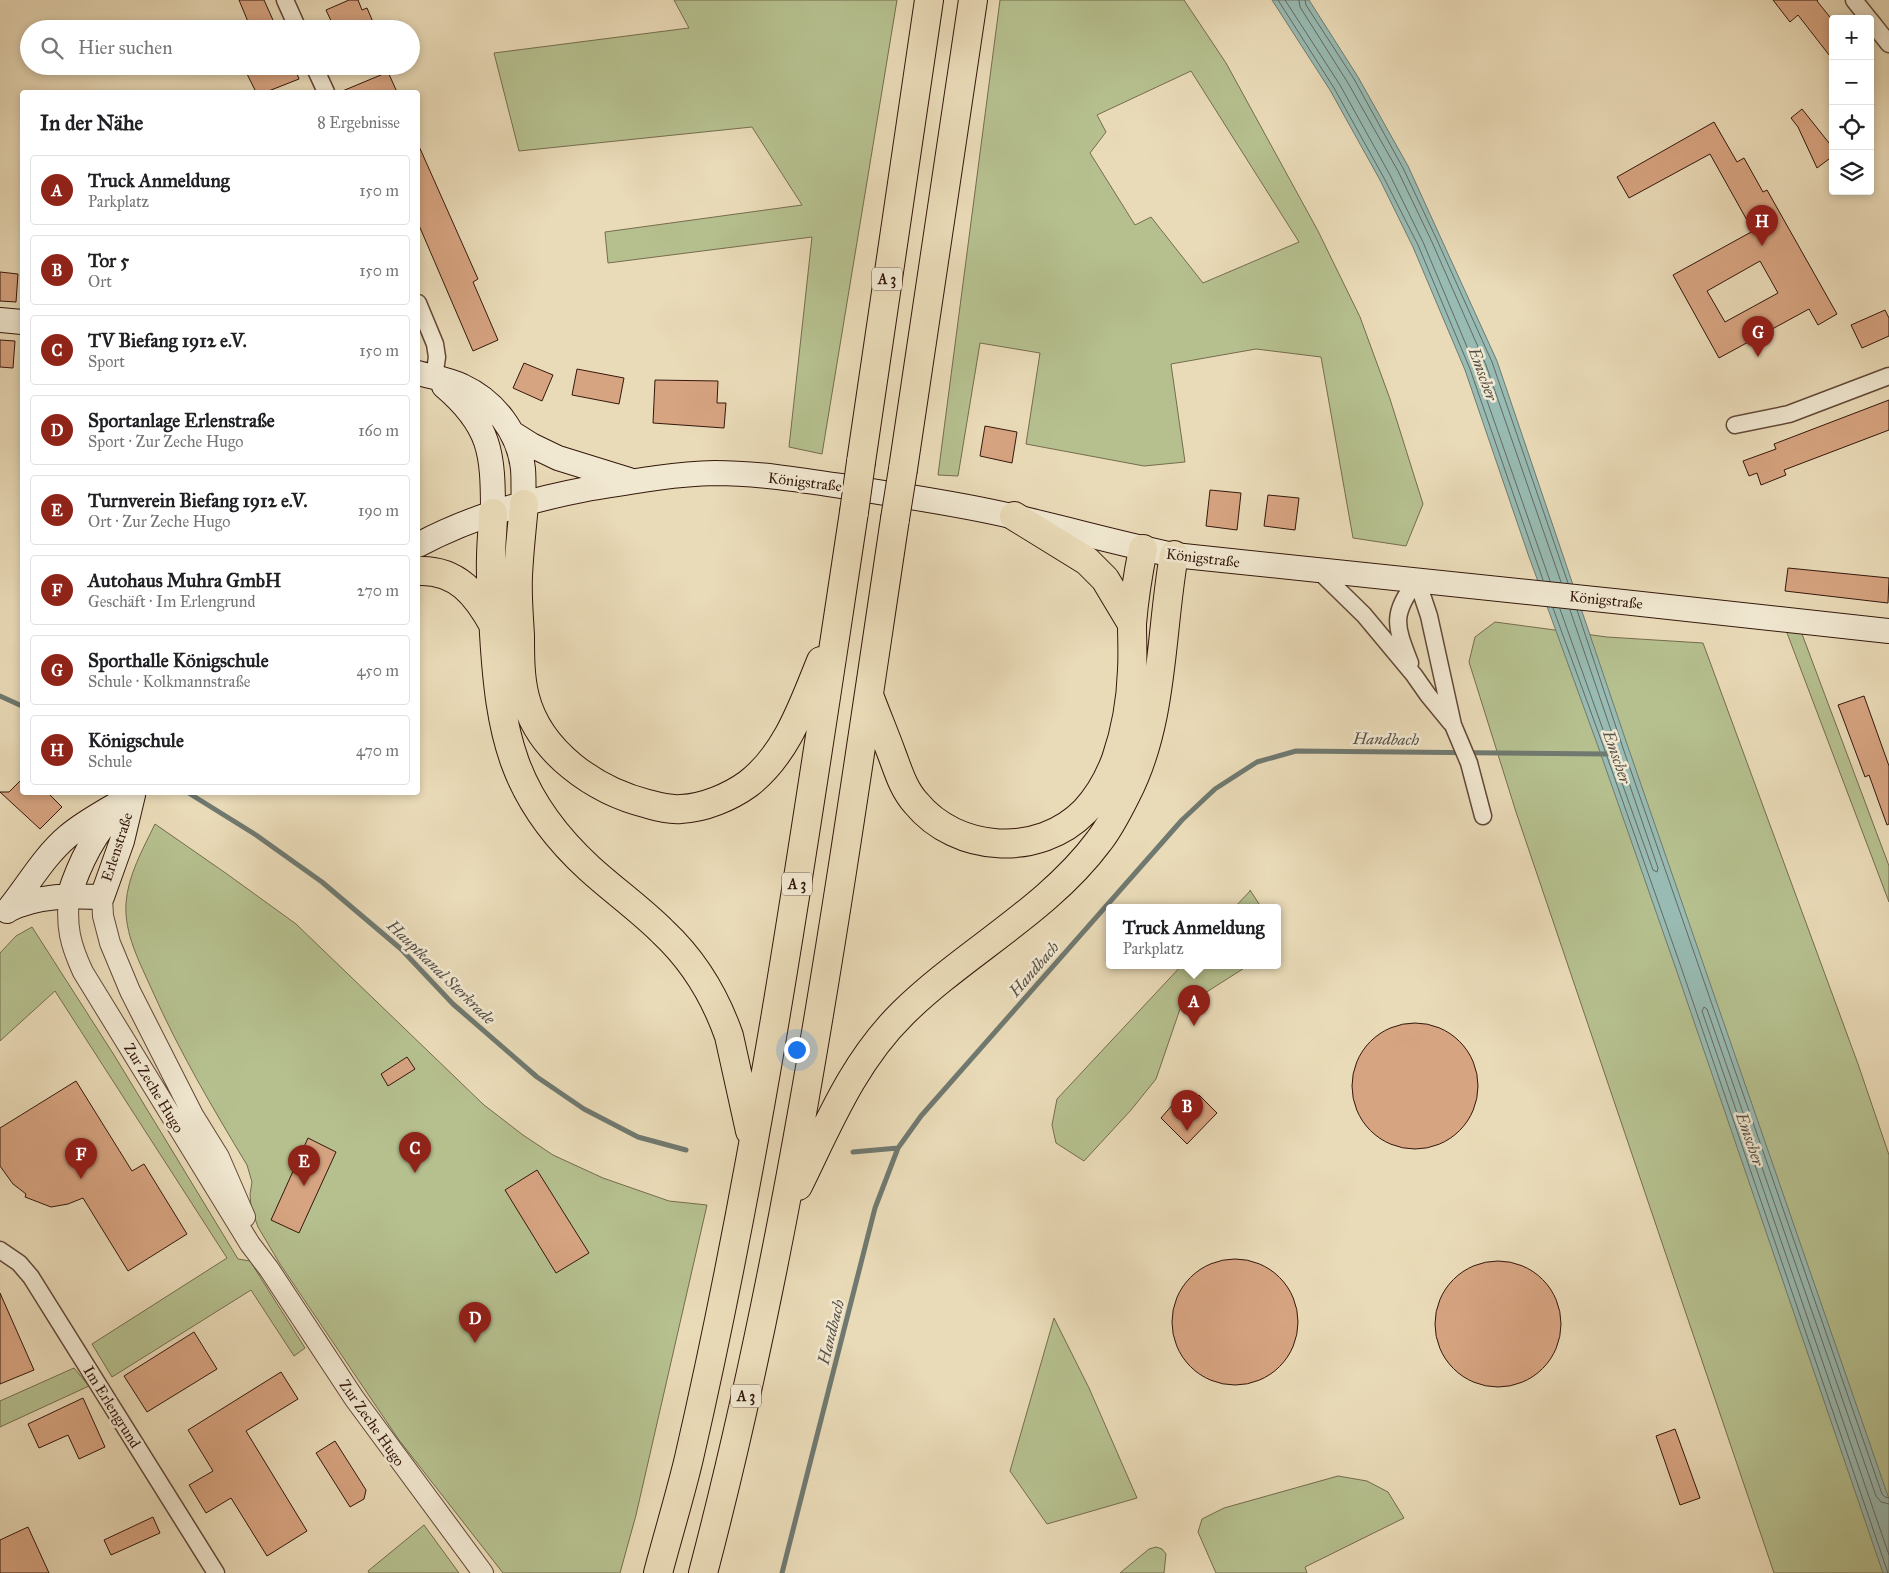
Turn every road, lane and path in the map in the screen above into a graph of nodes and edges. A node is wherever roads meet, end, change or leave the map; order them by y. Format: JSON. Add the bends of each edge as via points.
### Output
{"nodes":[{"id":1,"x":285,"y":0,"type":"edge"},
{"id":2,"x":929,"y":0,"type":"edge"},
{"id":3,"x":974,"y":0,"type":"edge"},
{"id":4,"x":1854,"y":0,"type":"edge"},
{"id":5,"x":1867,"y":15,"type":"edge"},
{"id":6,"x":294,"y":20,"type":"edge"},
{"id":7,"x":1874,"y":24,"type":"edge"},
{"id":8,"x":1889,"y":44,"type":"edge"},
{"id":9,"x":318,"y":75,"type":"edge"},
{"id":10,"x":325,"y":90,"type":"edge"},
{"id":11,"x":420,"y":308,"type":"edge"},
{"id":12,"x":0,"y":320,"type":"edge"},
{"id":13,"x":20,"y":322,"type":"edge"},
{"id":14,"x":426,"y":375,"type":"edge"},
{"id":15,"x":1889,"y":376,"type":"edge"},
{"id":16,"x":1735,"y":425,"type":"dead end"},
{"id":17,"x":512,"y":433,"type":"junction"},
{"id":18,"x":633,"y":481,"type":"junction"},
{"id":19,"x":524,"y":504,"type":"junction"},
{"id":20,"x":494,"y":513,"type":"junction"},
{"id":21,"x":1014,"y":516,"type":"junction"},
{"id":22,"x":420,"y":544,"type":"edge"},
{"id":23,"x":1143,"y":549,"type":"junction"},
{"id":24,"x":1174,"y":555,"type":"junction"},
{"id":25,"x":1318,"y":570,"type":"junction"},
{"id":26,"x":420,"y":571,"type":"edge"},
{"id":27,"x":1417,"y":580,"type":"junction"},
{"id":28,"x":837,"y":623,"type":"junction"},
{"id":29,"x":1132,"y":624,"type":"junction"},
{"id":30,"x":494,"y":626,"type":"junction"},
{"id":31,"x":1889,"y":632,"type":"edge"},
{"id":32,"x":1414,"y":675,"type":"junction"},
{"id":33,"x":869,"y":694,"type":"junction"},
{"id":34,"x":1453,"y":725,"type":"junction"},
{"id":35,"x":132,"y":795,"type":"edge"},
{"id":36,"x":133,"y":795,"type":"edge"},
{"id":37,"x":134,"y":795,"type":"edge"},
{"id":38,"x":1483,"y":816,"type":"dead end"},
{"id":39,"x":70,"y":896,"type":"junction"},
{"id":40,"x":102,"y":897,"type":"junction"},
{"id":41,"x":4,"y":914,"type":"edge"},
{"id":42,"x":753,"y":1145,"type":"junction"},
{"id":43,"x":783,"y":1217,"type":"junction"},
{"id":44,"x":0,"y":1250,"type":"edge"},
{"id":45,"x":269,"y":1269,"type":"junction"},
{"id":46,"x":216,"y":1573,"type":"edge"},
{"id":47,"x":482,"y":1573,"type":"edge"},
{"id":48,"x":658,"y":1573,"type":"edge"},
{"id":49,"x":703,"y":1573,"type":"edge"}],
"edges":[{"from":1,"to":6,"type":"street"},
{"from":2,"to":28,"type":"highway","number":"A 3","bridge":true},
{"from":3,"to":33,"type":"highway","number":"A 3","bridge":true},
{"from":4,"to":5,"type":"street"},
{"from":7,"to":8,"type":"street"},
{"from":9,"to":10,"type":"street"},
{"from":11,"to":14,"type":"street","via":[[435,344],[437,358]]},
{"from":12,"to":13,"type":"main road"},
{"from":14,"to":17,"type":"main road","via":[[462,386],[481,397]]},
{"from":14,"to":20,"type":"main road","via":[[466,406],[481,428],[491,460]]},
{"from":15,"to":16,"type":"street","via":[[1789,414]]},
{"from":17,"to":18,"type":"main road","via":[[558,458]]},
{"from":17,"to":19,"type":"main road","via":[[523,469]]},
{"from":18,"to":19,"type":"main road","name":"Königstraße"},
{"from":18,"to":21,"type":"main road","name":"Königstraße","via":[[706,474],[754,475],[840,486]]},
{"from":19,"to":20,"type":"main road","name":"Königstraße"},
{"from":19,"to":28,"type":"highway","via":[[518,577],[525,697],[536,725],[553,748],[598,784],[622,796],[680,810],[721,799],[752,780],[768,765],[788,736]]},
{"from":20,"to":22,"type":"main road","via":[[444,531]]},
{"from":20,"to":30,"type":"highway","via":[[490,560]]},
{"from":21,"to":23,"type":"main road","name":"Königstraße"},
{"from":21,"to":29,"type":"highway","via":[[1087,561],[1105,579]]},
{"from":23,"to":24,"type":"main road","name":"Königstraße"},
{"from":23,"to":29,"type":"highway"},
{"from":24,"to":25,"type":"main road","name":"Königstraße"},
{"from":24,"to":43,"type":"highway","via":[[1156,696],[1147,739],[1133,780],[1114,819],[1099,842],[1064,880],[925,992],[871,1048],[839,1101]]},
{"from":25,"to":27,"type":"main road","name":"Königstraße"},
{"from":25,"to":32,"type":"street","via":[[1364,615]]},
{"from":26,"to":30,"type":"highway","via":[[438,572],[458,582],[481,602]]},
{"from":27,"to":31,"type":"main road","name":"Königstraße"},
{"from":27,"to":32,"type":"street","via":[[1402,604],[1397,622]]},
{"from":27,"to":34,"type":"street","via":[[1429,616]]},
{"from":28,"to":42,"type":"highway","number":"A 3","via":[[798,883]]},
{"from":29,"to":33,"type":"highway","via":[[1128,714],[1108,778],[1077,818],[1052,833],[1029,841],[986,842],[958,835],[931,819],[903,784]]},
{"from":30,"to":42,"type":"highway","via":[[501,712],[512,755],[526,788],[541,814],[571,850],[663,931],[705,984],[729,1036]]},
{"from":32,"to":34,"type":"street"},
{"from":33,"to":43,"type":"highway","number":"A 3"},
{"from":34,"to":38,"type":"street","via":[[1469,763]]},
{"from":35,"to":41,"type":"main road","name":"Erlenstraße","via":[[66,837]]},
{"from":36,"to":39,"type":"main road","name":"Erlenstraße","via":[[98,833],[79,867]]},
{"from":37,"to":40,"type":"main road","name":"Erlenstraße"},
{"from":39,"to":40,"type":"main road","name":"Erlenstraße"},
{"from":39,"to":41,"type":"main road","name":"Erlenstraße","via":[[23,902]]},
{"from":39,"to":45,"type":"street","name":"Zur Zeche Hugo","via":[[68,929],[72,950],[82,972],[223,1202]]},
{"from":40,"to":45,"type":"street","name":"Zur Zeche Hugo","via":[[110,944],[130,991],[193,1115],[219,1157]]},
{"from":42,"to":48,"type":"highway","number":"A 3","via":[[688,1460]]},
{"from":43,"to":49,"type":"highway","number":"A 3","via":[[729,1474]]},
{"from":44,"to":46,"type":"street","name":"Im Erlengrund","via":[[19,1262],[32,1277]]},
{"from":45,"to":47,"type":"street","name":"Zur Zeche Hugo","via":[[354,1398]]}]}
